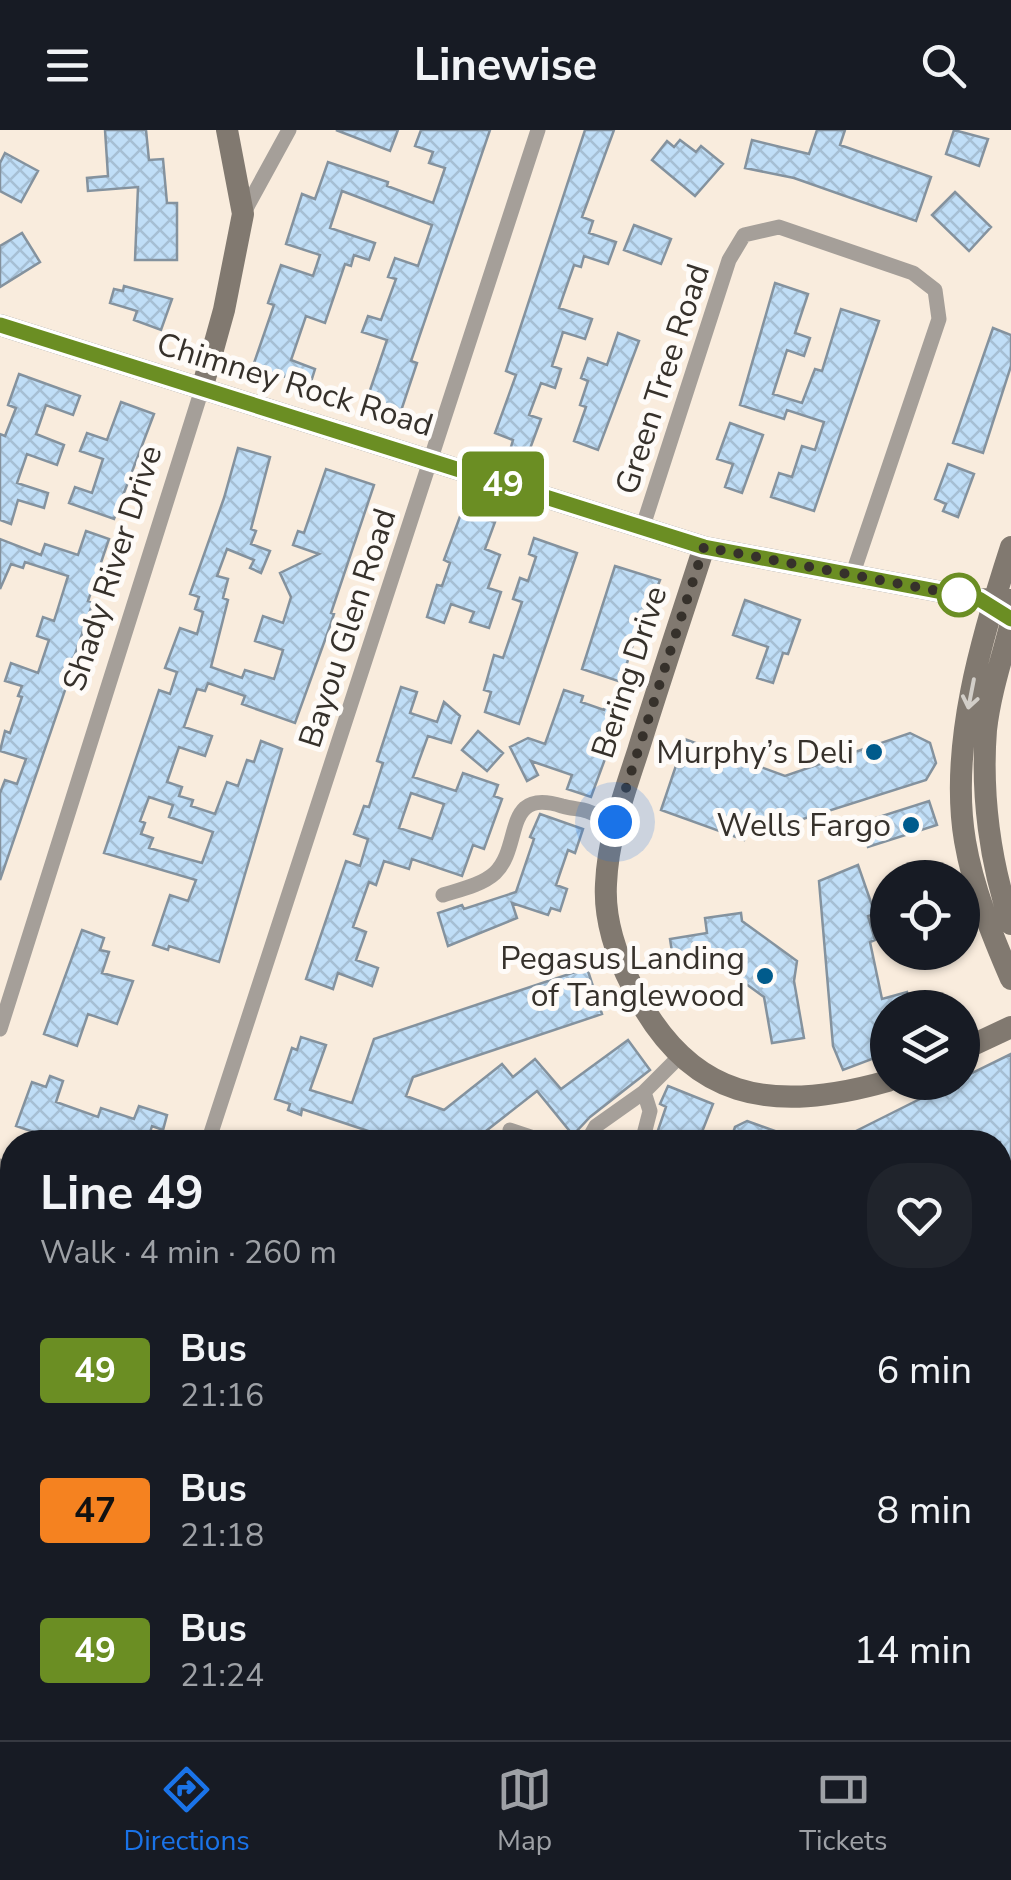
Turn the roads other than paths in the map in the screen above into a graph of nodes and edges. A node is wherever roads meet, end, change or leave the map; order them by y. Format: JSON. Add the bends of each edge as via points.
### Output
{"nodes":[{"id":1,"x":227,"y":130,"type":"edge"},
{"id":2,"x":289,"y":130,"type":"edge"},
{"id":3,"x":538,"y":130,"type":"edge"},
{"id":4,"x":243,"y":214,"type":"junction"},
{"id":5,"x":0,"y":326,"type":"edge"},
{"id":6,"x":202,"y":390,"type":"junction"},
{"id":7,"x":431,"y":461,"type":"junction"},
{"id":8,"x":642,"y":529,"type":"junction"},
{"id":9,"x":1011,"y":546,"type":"edge"},
{"id":10,"x":704,"y":547,"type":"junction"},
{"id":11,"x":852,"y":576,"type":"junction"},
{"id":12,"x":999,"y":608,"type":"edge"},
{"id":13,"x":607,"y":820,"type":"junction"},
{"id":14,"x":989,"y":826,"type":"junction"},
{"id":15,"x":965,"y":840,"type":"junction"},
{"id":16,"x":443,"y":895,"type":"dead end"},
{"id":17,"x":1011,"y":924,"type":"edge"},
{"id":18,"x":1011,"y":980,"type":"edge"},
{"id":19,"x":1011,"y":1027,"type":"edge"},
{"id":20,"x":0,"y":1029,"type":"edge"},
{"id":21,"x":980,"y":1042,"type":"edge"},
{"id":22,"x":679,"y":1057,"type":"junction"},
{"id":23,"x":870,"y":1086,"type":"edge"},
{"id":24,"x":644,"y":1092,"type":"junction"},
{"id":25,"x":212,"y":1130,"type":"edge"},
{"id":26,"x":594,"y":1130,"type":"edge"},
{"id":27,"x":646,"y":1130,"type":"edge"}],
"edges":[{"from":1,"to":4,"type":"main road"},
{"from":2,"to":4,"type":"street","name":"Shady River Drive"},
{"from":3,"to":7,"type":"street","name":"Bayou Glen Road"},
{"from":4,"to":6,"type":"main road","name":"Shady River Drive"},
{"from":5,"to":6,"type":"main road","name":"Chimney Rock Road"},
{"from":6,"to":7,"type":"main road","name":"Chimney Rock Road"},
{"from":6,"to":20,"type":"street","name":"Shady River Drive"},
{"from":7,"to":8,"type":"main road","name":"Chimney Rock Road"},
{"from":7,"to":25,"type":"street","name":"Bayou Glen Road"},
{"from":8,"to":10,"type":"main road","name":"Chimney Rock Road"},
{"from":8,"to":11,"type":"street","name":"Green Tree Road","via":[[728,260],[744,234],[778,226],[914,273],[934,290],[939,320]]},
{"from":9,"to":12,"type":"main road"},
{"from":10,"to":11,"type":"main road","name":"Chimney Rock Road"},
{"from":10,"to":13,"type":"main road","name":"Bering Drive"},
{"from":11,"to":12,"type":"main road","name":"Chimney Rock Road"},
{"from":12,"to":14,"type":"main road","via":[[986,729]]},
{"from":12,"to":15,"type":"main road","one_way":true,"via":[[969,701]]},
{"from":13,"to":16,"type":"street","via":[[544,800],[527,805],[493,875]]},
{"from":13,"to":22,"type":"main road","name":"Bering Drive","via":[[608,923],[644,1012]]},
{"from":14,"to":15,"type":"main road"},
{"from":14,"to":17,"type":"main road"},
{"from":15,"to":18,"type":"main road"},
{"from":19,"to":21,"type":"main road"},
{"from":22,"to":23,"type":"main road","name":"Bering Drive","via":[[723,1086],[763,1094],[809,1096]]},
{"from":22,"to":24,"type":"street"},
{"from":24,"to":26,"type":"street"},
{"from":24,"to":27,"type":"street"}]}
